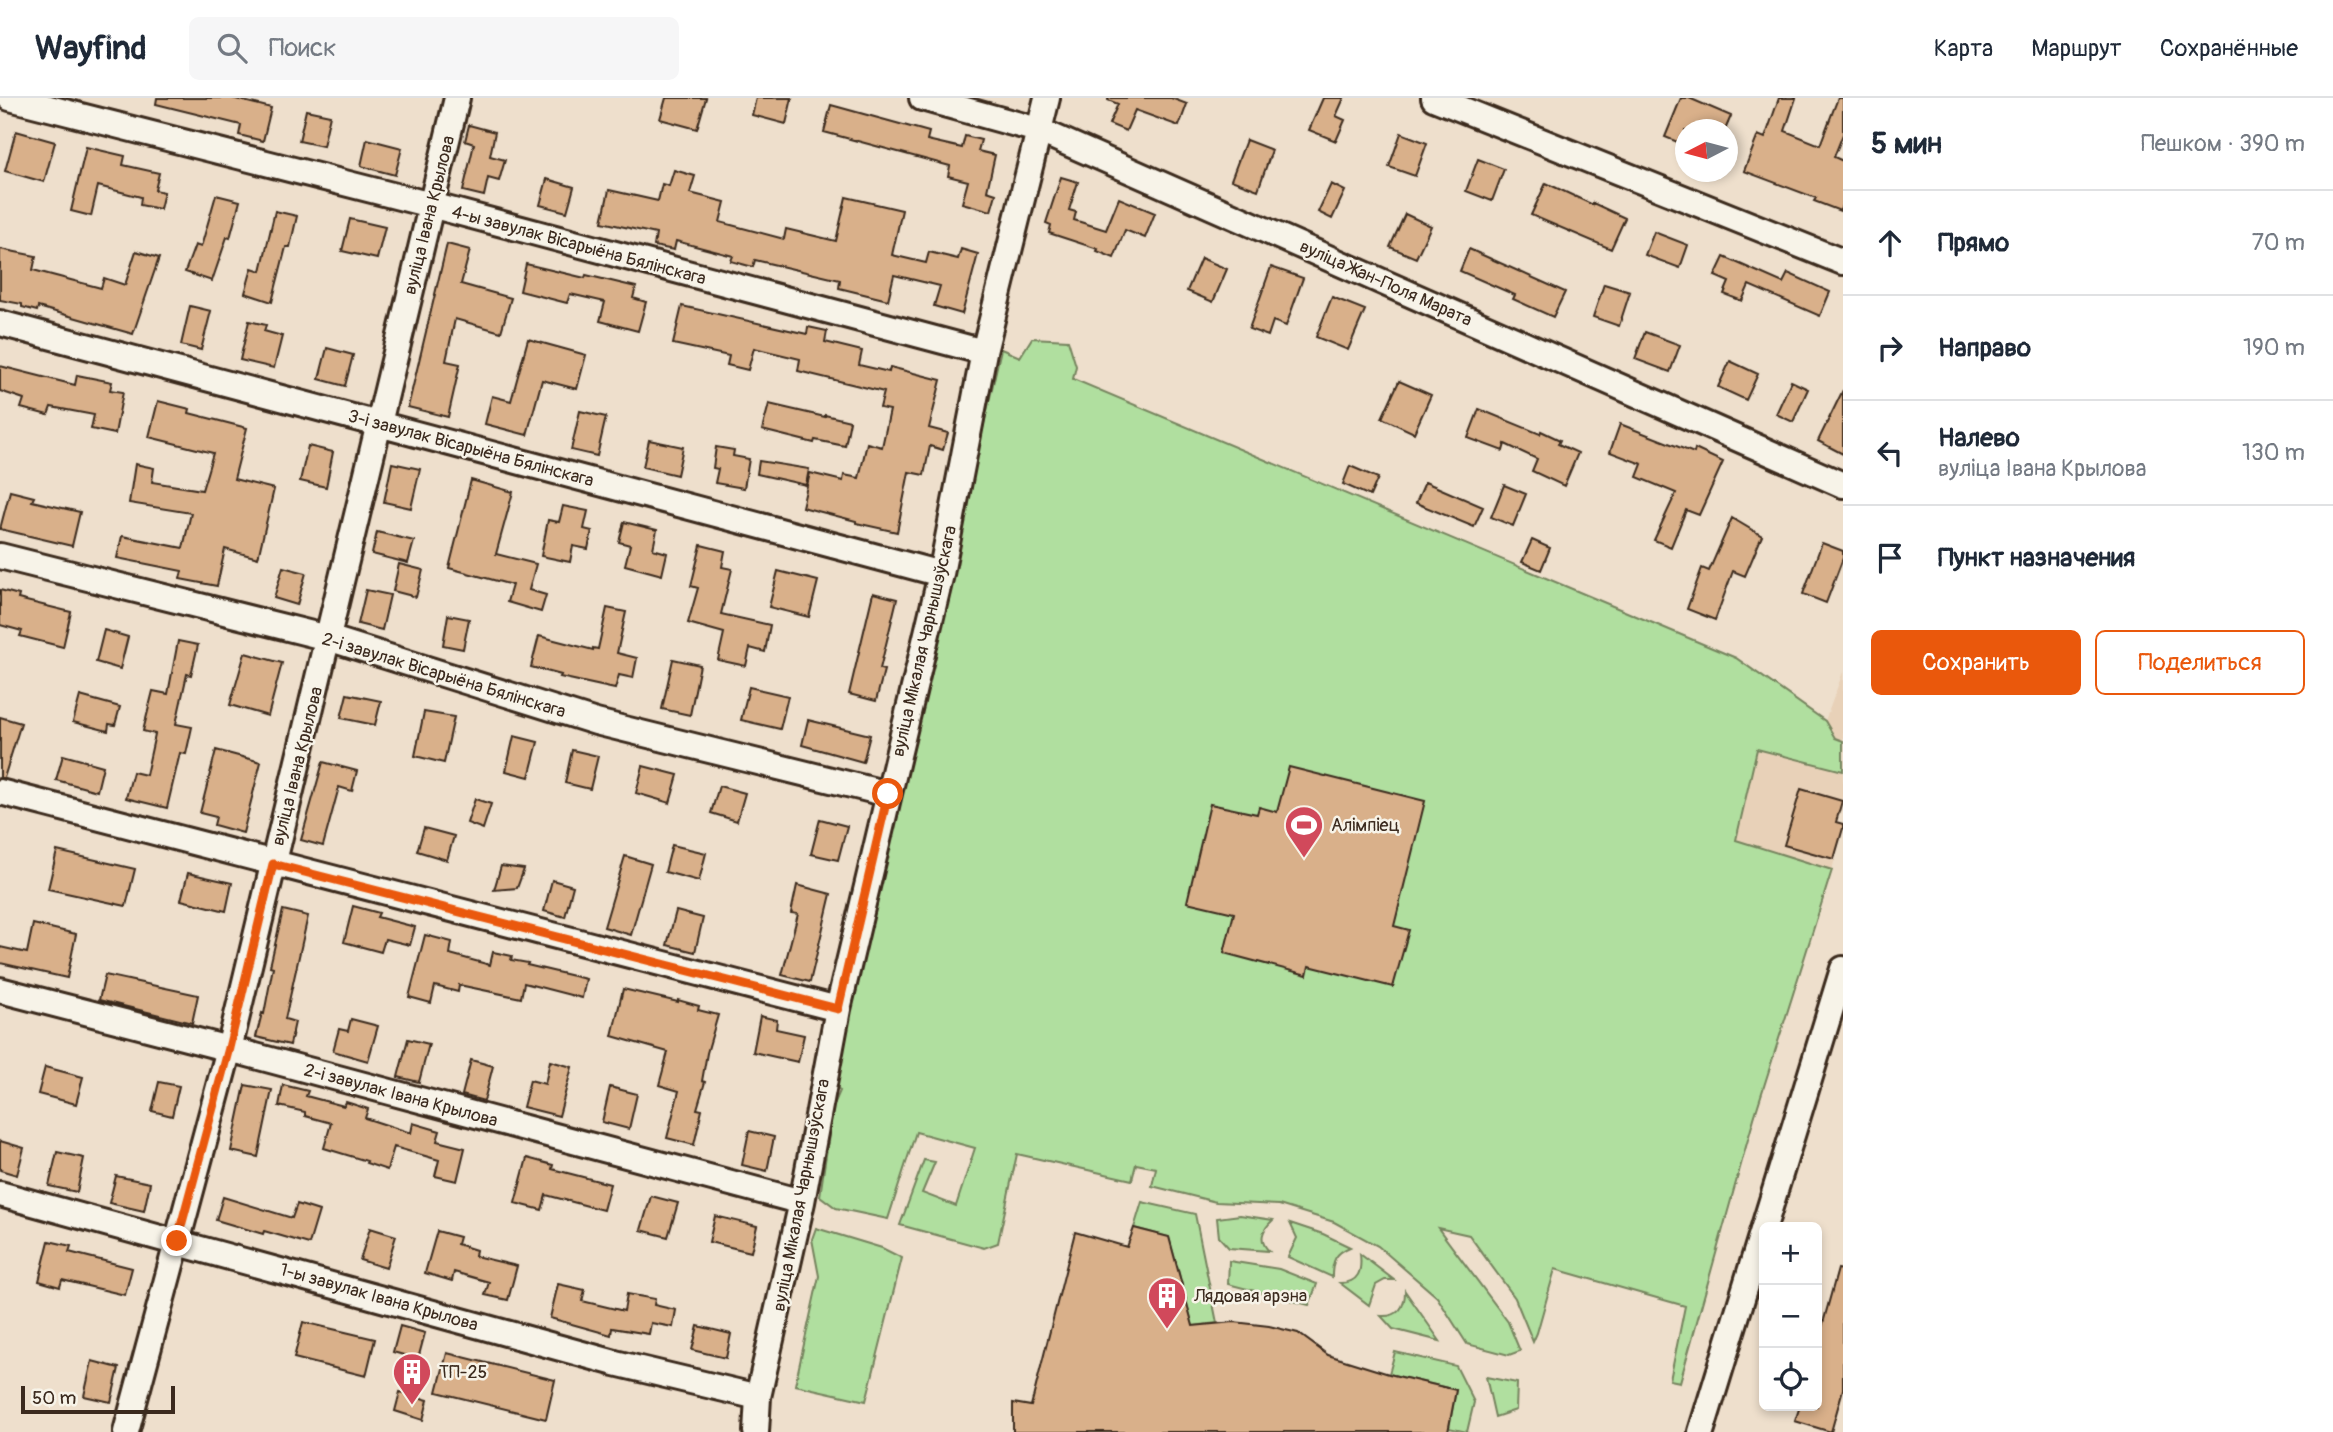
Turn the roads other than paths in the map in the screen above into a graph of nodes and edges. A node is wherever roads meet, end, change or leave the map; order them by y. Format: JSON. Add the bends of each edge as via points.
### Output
{"nodes":[{"id":1,"x":10,"y":98,"type":"edge"},
{"id":2,"x":457,"y":98,"type":"edge"},
{"id":3,"x":922,"y":98,"type":"edge"},
{"id":4,"x":1047,"y":98,"type":"edge"},
{"id":5,"x":1433,"y":98,"type":"edge"},
{"id":6,"x":1038,"y":130,"type":"junction"},
{"id":7,"x":430,"y":205,"type":"junction"},
{"id":8,"x":1843,"y":262,"type":"edge"},
{"id":9,"x":0,"y":323,"type":"edge"},
{"id":10,"x":984,"y":352,"type":"junction"},
{"id":11,"x":380,"y":424,"type":"junction"},
{"id":12,"x":1843,"y":485,"type":"edge"},
{"id":13,"x":0,"y":556,"type":"edge"},
{"id":14,"x":941,"y":574,"type":"junction"},
{"id":15,"x":328,"y":638,"type":"junction"},
{"id":16,"x":0,"y":792,"type":"edge"},
{"id":17,"x":888,"y":794,"type":"junction"},
{"id":18,"x":273,"y":864,"type":"junction"},
{"id":19,"x":1843,"y":969,"type":"edge"},
{"id":20,"x":0,"y":990,"type":"edge"},
{"id":21,"x":838,"y":1009,"type":"junction"},
{"id":22,"x":229,"y":1048,"type":"junction"},
{"id":23,"x":0,"y":1194,"type":"edge"},
{"id":24,"x":802,"y":1202,"type":"junction"},
{"id":25,"x":177,"y":1241,"type":"junction"},
{"id":26,"x":758,"y":1397,"type":"junction"},
{"id":27,"x":126,"y":1432,"type":"edge"},
{"id":28,"x":756,"y":1432,"type":"edge"},
{"id":29,"x":1701,"y":1432,"type":"edge"}],
"edges":[{"from":1,"to":7,"type":"street","name":"4-ы завулак Вісарыёна Бялінскага"},
{"from":2,"to":7,"type":"street","name":"вуліца Івана Крылова"},
{"from":3,"to":6,"type":"street","name":"вуліца Жан-Поля Марата"},
{"from":4,"to":6,"type":"street","name":"вуліца Мікалая Чарнышэўскага"},
{"from":5,"to":8,"type":"street"},
{"from":6,"to":10,"type":"street","name":"вуліца Мікалая Чарнышэўскага"},
{"from":6,"to":12,"type":"street","name":"вуліца Жан-Поля Марата"},
{"from":7,"to":10,"type":"street","name":"4-ы завулак Вісарыёна Бялінскага"},
{"from":7,"to":11,"type":"street","name":"вуліца Івана Крылова"},
{"from":9,"to":11,"type":"street","name":"3-і завулак Вісарыёна Бялінскага"},
{"from":10,"to":14,"type":"street","name":"вуліца Мікалая Чарнышэўскага"},
{"from":11,"to":14,"type":"street","name":"3-і завулак Вісарыёна Бялінскага"},
{"from":11,"to":15,"type":"street","name":"вуліца Івана Крылова"},
{"from":13,"to":15,"type":"street","name":"2-і завулак Вісарыёна Бялінскага"},
{"from":14,"to":17,"type":"street","name":"вуліца Мікалая Чарнышэўскага"},
{"from":15,"to":17,"type":"street","name":"2-і завулак Вісарыёна Бялінскага","via":[[596,722]]},
{"from":15,"to":18,"type":"street","name":"вуліца Івана Крылова"},
{"from":16,"to":18,"type":"street"},
{"from":17,"to":21,"type":"street","name":"вуліца Мікалая Чарнышэўскага"},
{"from":18,"to":21,"type":"street"},
{"from":18,"to":22,"type":"street","name":"вуліца Івана Крылова"},
{"from":19,"to":29,"type":"street"},
{"from":20,"to":22,"type":"street","name":"2-і завулак Івана Крылова"},
{"from":21,"to":24,"type":"street","name":"вуліца Мікалая Чарнышэўскага"},
{"from":22,"to":24,"type":"street","name":"2-і завулак Івана Крылова"},
{"from":22,"to":25,"type":"street","name":"вуліца Івана Крылова"},
{"from":23,"to":25,"type":"street","name":"1-ы завулак Івана Крылова"},
{"from":24,"to":26,"type":"street","name":"вуліца Мікалая Чарнышэўскага"},
{"from":25,"to":26,"type":"street","name":"1-ы завулак Івана Крылова","via":[[615,1363]]},
{"from":25,"to":27,"type":"street","name":"вуліца Івана Крылова"},
{"from":26,"to":28,"type":"street","name":"вуліца Мікалая Чарнышэўскага"}]}
